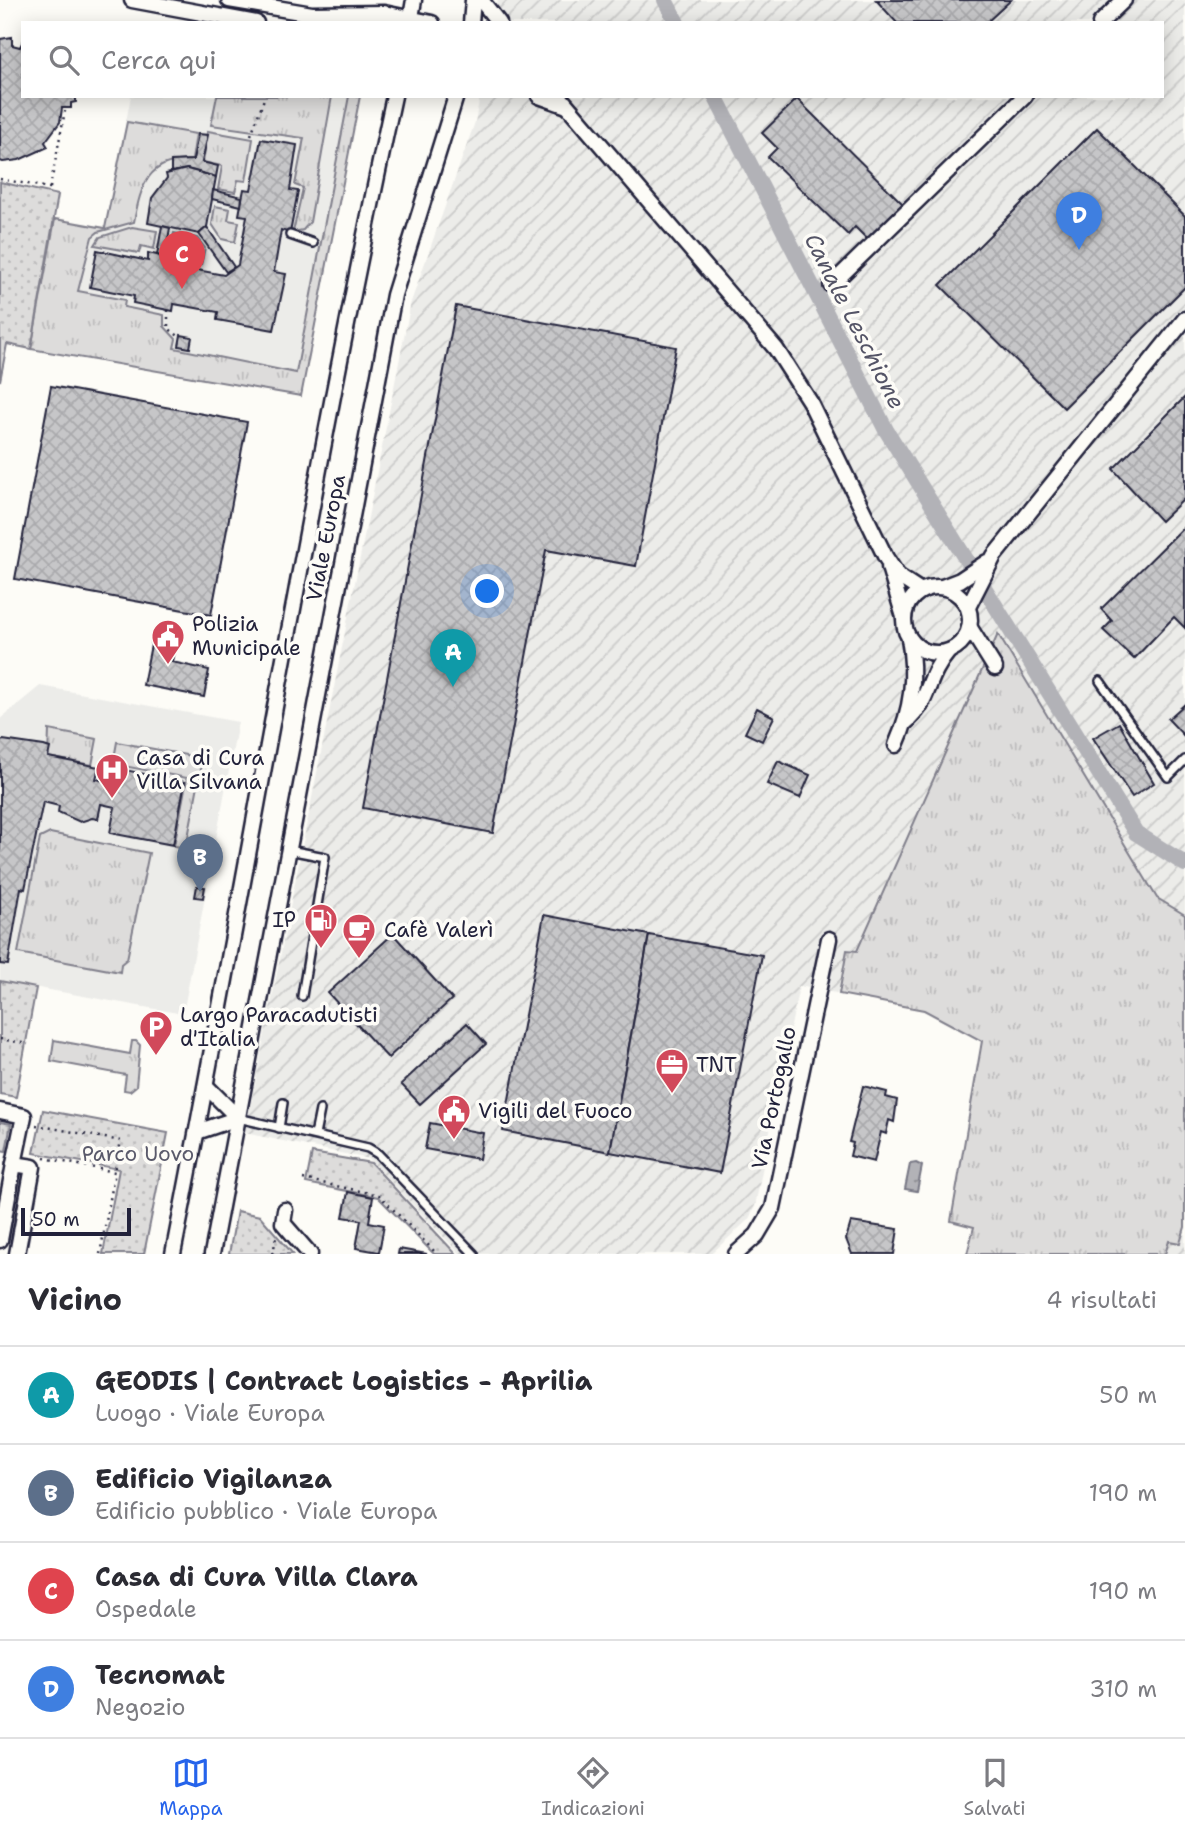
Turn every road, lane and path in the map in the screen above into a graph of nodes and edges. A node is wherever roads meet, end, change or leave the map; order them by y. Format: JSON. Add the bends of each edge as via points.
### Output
{"nodes":[{"id":1,"x":132,"y":0,"type":"edge"},
{"id":2,"x":229,"y":0,"type":"edge"},
{"id":3,"x":414,"y":0,"type":"edge"},
{"id":4,"x":473,"y":0,"type":"edge"},
{"id":5,"x":481,"y":0,"type":"edge"},
{"id":6,"x":1124,"y":0,"type":"edge"},
{"id":7,"x":410,"y":20,"type":"edge"},
{"id":8,"x":245,"y":21,"type":"edge"},
{"id":9,"x":471,"y":21,"type":"edge"},
{"id":10,"x":497,"y":21,"type":"edge"},
{"id":11,"x":1102,"y":21,"type":"edge"},
{"id":12,"x":264,"y":98,"type":"edge"},
{"id":13,"x":394,"y":98,"type":"edge"},
{"id":14,"x":455,"y":98,"type":"edge"},
{"id":15,"x":1022,"y":98,"type":"edge"},
{"id":16,"x":563,"y":101,"type":"edge"},
{"id":17,"x":65,"y":111,"type":"dead end"},
{"id":18,"x":251,"y":135,"type":"dead end"},
{"id":19,"x":0,"y":179,"type":"edge"},
{"id":20,"x":50,"y":188,"type":"junction"},
{"id":21,"x":55,"y":189,"type":"dead end"},
{"id":22,"x":290,"y":235,"type":"dead end"},
{"id":23,"x":313,"y":243,"type":"dead end"},
{"id":24,"x":831,"y":285,"type":"dead end"},
{"id":25,"x":168,"y":310,"type":"dead end"},
{"id":26,"x":1185,"y":319,"type":"edge"},
{"id":27,"x":181,"y":338,"type":"dead end"},
{"id":28,"x":994,"y":556,"type":"junction"},
{"id":29,"x":886,"y":558,"type":"junction"},
{"id":30,"x":942,"y":587,"type":"junction"},
{"id":31,"x":921,"y":591,"type":"junction"},
{"id":32,"x":968,"y":607,"type":"junction"},
{"id":33,"x":904,"y":617,"type":"junction"},
{"id":34,"x":970,"y":628,"type":"junction"},
{"id":35,"x":909,"y":638,"type":"junction"},
{"id":36,"x":953,"y":650,"type":"junction"},
{"id":37,"x":1100,"y":681,"type":"dead end"},
{"id":38,"x":905,"y":723,"type":"junction"},
{"id":39,"x":895,"y":745,"type":"dead end"},
{"id":40,"x":1185,"y":760,"type":"edge"},
{"id":41,"x":288,"y":850,"type":"junction"},
{"id":42,"x":829,"y":939,"type":"dead end"},
{"id":43,"x":302,"y":996,"type":"dead end"},
{"id":44,"x":0,"y":1039,"type":"edge"},
{"id":45,"x":28,"y":1044,"type":"dead end"},
{"id":46,"x":206,"y":1086,"type":"junction"},
{"id":47,"x":283,"y":1103,"type":"dead end"},
{"id":48,"x":320,"y":1110,"type":"dead end"},
{"id":49,"x":0,"y":1111,"type":"edge"},
{"id":50,"x":238,"y":1118,"type":"junction"},
{"id":51,"x":36,"y":1125,"type":"dead end"},
{"id":52,"x":279,"y":1128,"type":"junction"},
{"id":53,"x":197,"y":1132,"type":"junction"},
{"id":54,"x":315,"y":1135,"type":"junction"},
{"id":55,"x":44,"y":1158,"type":"dead end"},
{"id":56,"x":14,"y":1164,"type":"junction"},
{"id":57,"x":115,"y":1172,"type":"junction"},
{"id":58,"x":303,"y":1180,"type":"dead end"},
{"id":59,"x":285,"y":1210,"type":"dead end"},
{"id":60,"x":277,"y":1231,"type":"dead end"},
{"id":61,"x":0,"y":1240,"type":"edge"},
{"id":62,"x":17,"y":1254,"type":"edge"},
{"id":63,"x":100,"y":1254,"type":"edge"},
{"id":64,"x":173,"y":1254,"type":"edge"},
{"id":65,"x":212,"y":1254,"type":"edge"},
{"id":66,"x":273,"y":1254,"type":"edge"},
{"id":67,"x":310,"y":1254,"type":"edge"},
{"id":68,"x":437,"y":1254,"type":"edge"},
{"id":69,"x":474,"y":1254,"type":"edge"},
{"id":70,"x":736,"y":1254,"type":"edge"}],
"edges":[{"from":1,"to":8,"type":"street"},
{"from":2,"to":7,"type":"street","via":[[313,14],[376,12]]},
{"from":3,"to":7,"type":"street"},
{"from":4,"to":9,"type":"street"},
{"from":5,"to":10,"type":"street"},
{"from":6,"to":11,"type":"street"},
{"from":12,"to":18,"type":"path"},
{"from":13,"to":46,"type":"street","name":"Viale Europa","via":[[283,654]]},
{"from":14,"to":41,"type":"street","name":"Viale Europa","via":[[394,295]]},
{"from":15,"to":24,"type":"street"},
{"from":16,"to":29,"type":"street","via":[[776,349],[810,402]]},
{"from":17,"to":20,"type":"path"},
{"from":19,"to":20,"type":"path"},
{"from":20,"to":21,"type":"path"},
{"from":22,"to":23,"type":"lane"},
{"from":25,"to":27,"type":"path","via":[[168,328]]},
{"from":26,"to":28,"type":"street"},
{"from":28,"to":30,"type":"street","via":[[978,570]]},
{"from":28,"to":32,"type":"street"},
{"from":29,"to":31,"type":"street","via":[[898,576]]},
{"from":29,"to":33,"type":"street"},
{"from":30,"to":31,"type":"street"},
{"from":30,"to":32,"type":"street","via":[[962,597]]},
{"from":31,"to":33,"type":"street","via":[[906,607]]},
{"from":32,"to":34,"type":"street"},
{"from":33,"to":35,"type":"street"},
{"from":34,"to":36,"type":"street"},
{"from":34,"to":36,"type":"street","via":[[990,663]]},
{"from":35,"to":36,"type":"street","via":[[926,652]]},
{"from":35,"to":38,"type":"street","via":[[914,666]]},
{"from":36,"to":38,"type":"street","via":[[934,668],[918,712]]},
{"from":37,"to":40,"type":"lane","via":[[1168,777]]},
{"from":38,"to":39,"type":"street"},
{"from":41,"to":43,"type":"lane","via":[[325,857]]},
{"from":41,"to":50,"type":"street","name":"Viale Europa"},
{"from":42,"to":70,"type":"street","name":"Via Portogallo","via":[[773,1208],[757,1235]]},
{"from":44,"to":45,"type":"path"},
{"from":46,"to":50,"type":"street"},
{"from":46,"to":53,"type":"street","name":"Viale Europa"},
{"from":47,"to":52,"type":"lane"},
{"from":48,"to":54,"type":"lane"},
{"from":49,"to":56,"type":"street","via":[[24,1115]]},
{"from":50,"to":52,"type":"lane"},
{"from":50,"to":53,"type":"street"},
{"from":50,"to":65,"type":"street","name":"Viale Europa"},
{"from":51,"to":57,"type":"path","via":[[121,1141]]},
{"from":52,"to":54,"type":"lane"},
{"from":53,"to":64,"type":"street","name":"Viale Europa"},
{"from":54,"to":69,"type":"lane","via":[[377,1154]]},
{"from":55,"to":57,"type":"path"},
{"from":56,"to":61,"type":"street"},
{"from":56,"to":62,"type":"street","via":[[33,1167]]},
{"from":57,"to":63,"type":"path"},
{"from":58,"to":68,"type":"path","via":[[379,1195]]},
{"from":59,"to":67,"type":"street","via":[[283,1223]]},
{"from":60,"to":66,"type":"path"}]}
